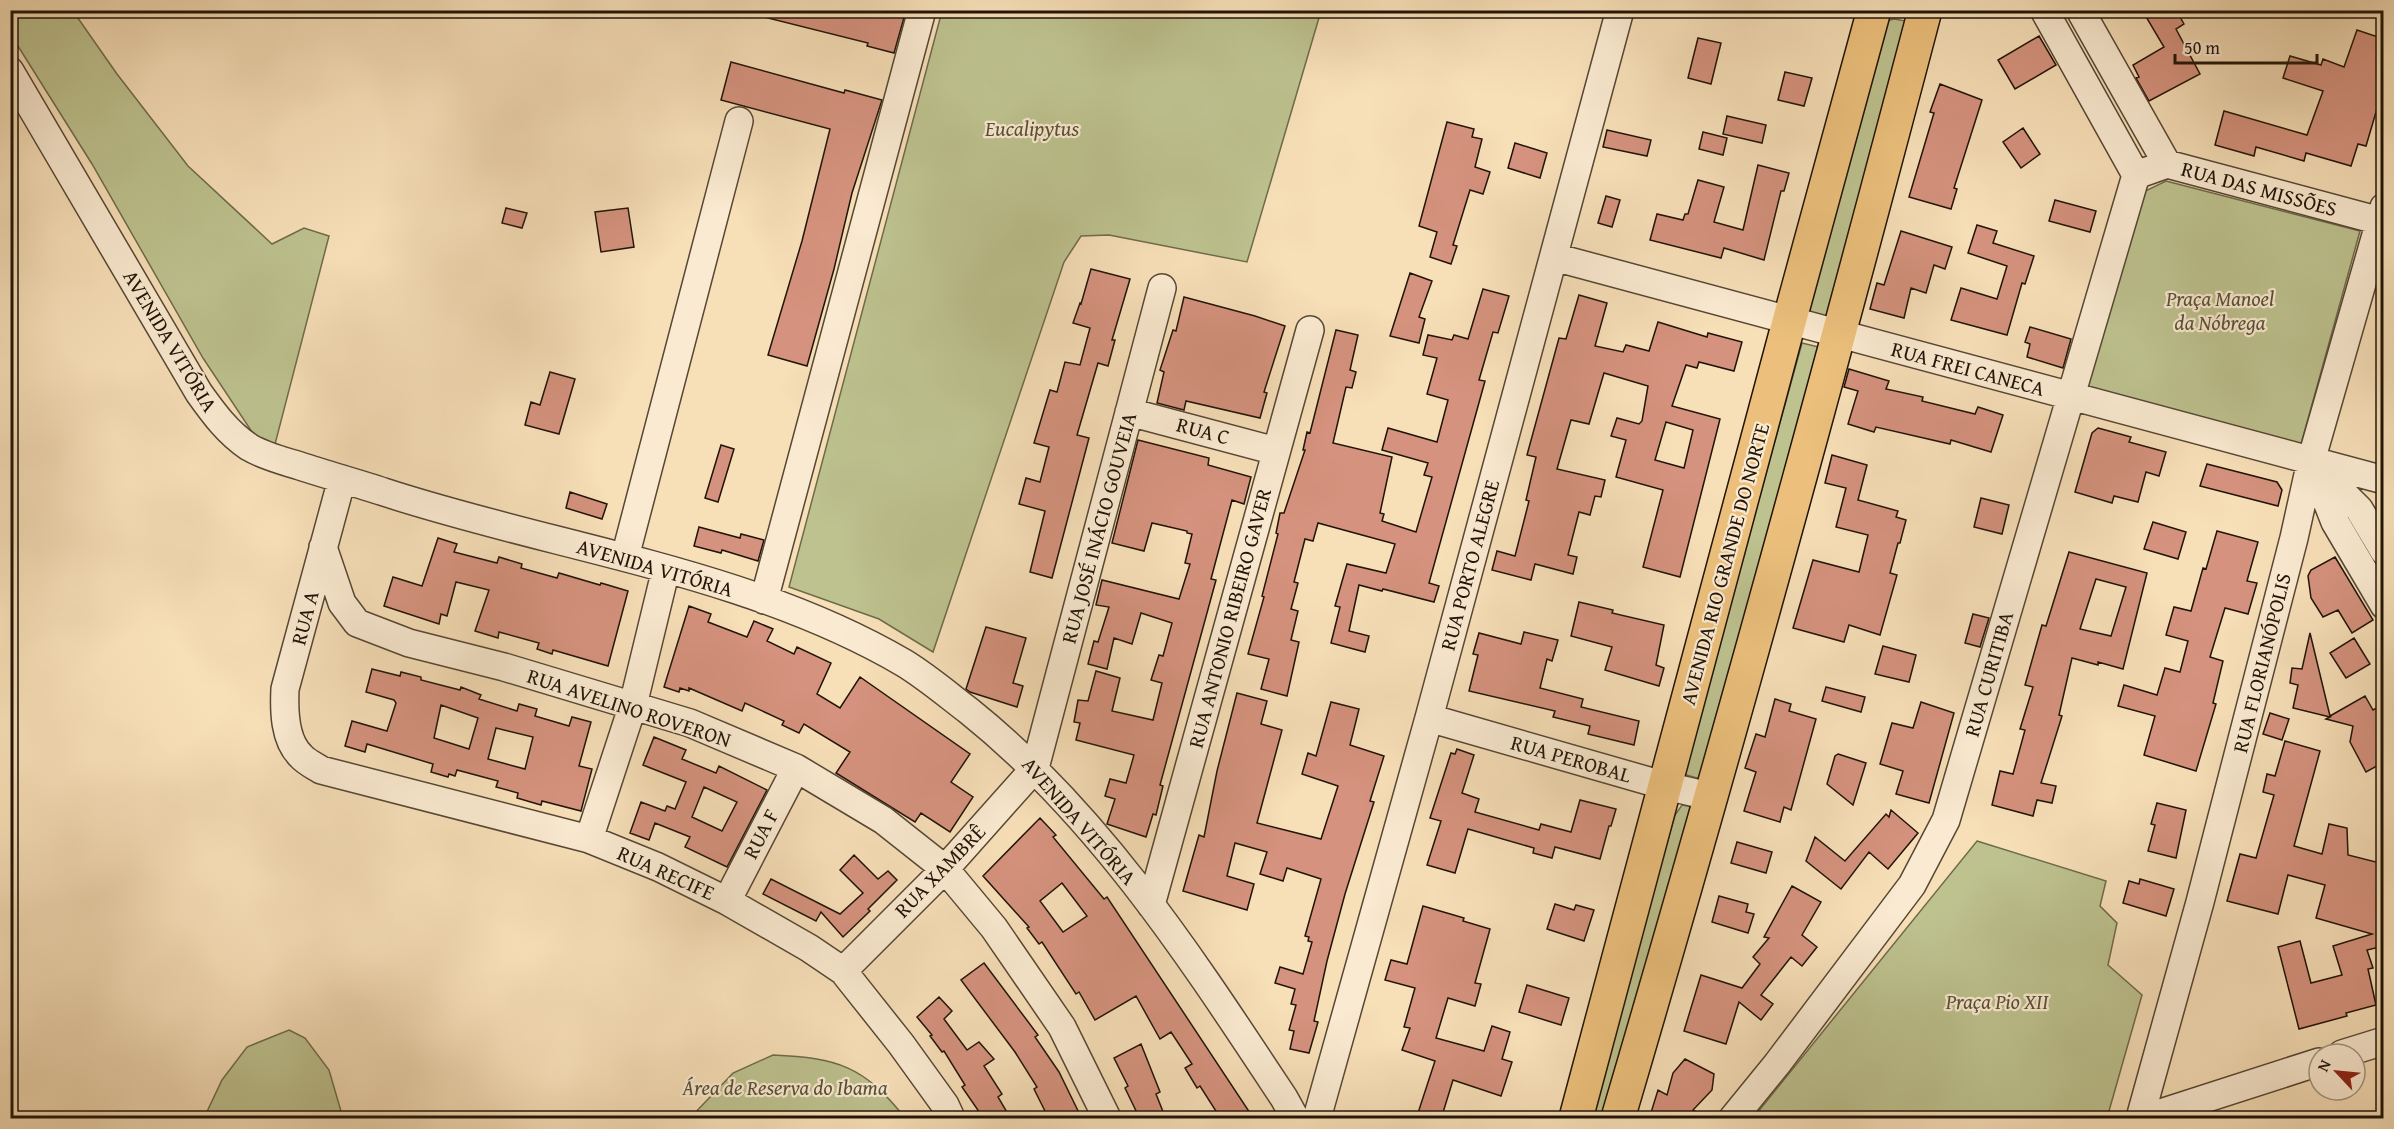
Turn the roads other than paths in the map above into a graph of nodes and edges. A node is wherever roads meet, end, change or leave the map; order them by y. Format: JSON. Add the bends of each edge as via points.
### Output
{"nodes":[{"id":1,"x":922,"y":10,"type":"edge"},
{"id":2,"x":1620,"y":10,"type":"edge"},
{"id":3,"x":1874,"y":10,"type":"edge"},
{"id":4,"x":2044,"y":10,"type":"edge"},
{"id":5,"x":2080,"y":10,"type":"edge"},
{"id":6,"x":1922,"y":12,"type":"edge"},
{"id":7,"x":10,"y":71,"type":"edge"},
{"id":8,"x":739,"y":121,"type":"dead end"},
{"id":9,"x":2167,"y":164,"type":"junction"},
{"id":10,"x":2136,"y":175,"type":"junction"},
{"id":11,"x":2382,"y":217,"type":"edge"},
{"id":12,"x":1554,"y":257,"type":"junction"},
{"id":13,"x":1162,"y":288,"type":"dead end"},
{"id":14,"x":1789,"y":322,"type":"junction"},
{"id":15,"x":1311,"y":330,"type":"dead end"},
{"id":16,"x":1840,"y":334,"type":"junction"},
{"id":17,"x":2070,"y":397,"type":"junction"},
{"id":18,"x":1129,"y":412,"type":"junction"},
{"id":19,"x":1276,"y":451,"type":"junction"},
{"id":20,"x":2311,"y":460,"type":"junction"},
{"id":21,"x":342,"y":479,"type":"junction"},
{"id":22,"x":2384,"y":480,"type":"edge"},
{"id":23,"x":323,"y":547,"type":"junction"},
{"id":24,"x":2384,"y":551,"type":"edge"},
{"id":25,"x":625,"y":558,"type":"junction"},
{"id":26,"x":666,"y":569,"type":"junction"},
{"id":27,"x":764,"y":600,"type":"junction"},
{"id":28,"x":2384,"y":605,"type":"edge"},
{"id":29,"x":633,"y":705,"type":"junction"},
{"id":30,"x":1429,"y":718,"type":"junction"},
{"id":31,"x":300,"y":756,"type":"joint"},
{"id":32,"x":796,"y":768,"type":"junction"},
{"id":33,"x":1035,"y":768,"type":"junction"},
{"id":34,"x":1666,"y":786,"type":"junction"},
{"id":35,"x":1713,"y":797,"type":"junction"},
{"id":36,"x":589,"y":839,"type":"junction"},
{"id":37,"x":945,"y":869,"type":"junction"},
{"id":38,"x":728,"y":901,"type":"junction"},
{"id":39,"x":1151,"y":905,"type":"junction"},
{"id":40,"x":843,"y":971,"type":"junction"},
{"id":41,"x":2384,"y":1041,"type":"edge"},
{"id":42,"x":2367,"y":1046,"type":"edge"},
{"id":43,"x":2307,"y":1066,"type":"edge"},
{"id":44,"x":951,"y":1119,"type":"edge"},
{"id":45,"x":1107,"y":1119,"type":"edge"},
{"id":46,"x":1295,"y":1119,"type":"edge"},
{"id":47,"x":1317,"y":1119,"type":"edge"},
{"id":48,"x":1576,"y":1119,"type":"edge"},
{"id":49,"x":1618,"y":1119,"type":"edge"},
{"id":50,"x":1733,"y":1119,"type":"edge"},
{"id":51,"x":2139,"y":1119,"type":"edge"},
{"id":52,"x":2145,"y":1119,"type":"edge"}],
"edges":[{"from":1,"to":27,"type":"street"},
{"from":2,"to":12,"type":"street","name":"RUA PORTO ALEGRE"},
{"from":3,"to":14,"type":"main road","name":"AVENIDA RIO GRANDE DO NORTE"},
{"from":4,"to":10,"type":"street"},
{"from":5,"to":9,"type":"street"},
{"from":6,"to":16,"type":"main road"},
{"from":7,"to":21,"type":"street","name":"AVENIDA VITÓRIA","via":[[199,393],[224,428],[252,449]]},
{"from":8,"to":25,"type":"street"},
{"from":9,"to":10,"type":"street","name":"RUA DAS MISSÕES"},
{"from":9,"to":11,"type":"street","name":"RUA DAS MISSÕES"},
{"from":10,"to":17,"type":"street","name":"RUA CURITIBA"},
{"from":11,"to":20,"type":"street","name":"RUA FLORIANÓPOLIS"},
{"from":12,"to":14,"type":"street","name":"RUA FREI CANECA"},
{"from":12,"to":30,"type":"street","name":"RUA PORTO ALEGRE"},
{"from":13,"to":18,"type":"street","name":"RUA JOSÉ INÁCIO GOUVEIA"},
{"from":14,"to":16,"type":"street","name":"RUA FREI CANECA"},
{"from":14,"to":34,"type":"main road","name":"AVENIDA RIO GRANDE DO NORTE"},
{"from":15,"to":19,"type":"street","name":"RUA ANTONIO RIBEIRO GAVER"},
{"from":16,"to":17,"type":"street","name":"RUA FREI CANECA"},
{"from":16,"to":35,"type":"main road"},
{"from":17,"to":20,"type":"street","name":"RUA FREI CANECA"},
{"from":17,"to":50,"type":"street","name":"RUA CURITIBA","via":[[1946,820],[1912,885]]},
{"from":18,"to":19,"type":"street","name":"RUA C"},
{"from":18,"to":33,"type":"street","name":"RUA JOSÉ INÁCIO GOUVEIA"},
{"from":19,"to":39,"type":"street","name":"RUA ANTONIO RIBEIRO GAVER"},
{"from":20,"to":22,"type":"street","name":"RUA FREI CANECA"},
{"from":20,"to":24,"type":"street","via":[[2359,509]]},
{"from":20,"to":28,"type":"street","via":[[2335,522]]},
{"from":20,"to":51,"type":"street","name":"RUA FLORIANÓPOLIS","via":[[2200,902]]},
{"from":21,"to":23,"type":"street","name":"RUA A"},
{"from":21,"to":25,"type":"street","name":"AVENIDA VITÓRIA","via":[[427,506]]},
{"from":23,"to":29,"type":"street","name":"RUA AVELINO ROVERON","via":[[342,603],[357,623],[409,643]]},
{"from":23,"to":31,"type":"street","name":"RUA A","via":[[285,689],[284,714]]},
{"from":25,"to":26,"type":"street","name":"AVENIDA VITÓRIA"},
{"from":26,"to":27,"type":"street","name":"AVENIDA VITÓRIA"},
{"from":26,"to":29,"type":"street"},
{"from":27,"to":33,"type":"street","name":"AVENIDA VITÓRIA","via":[[857,638],[906,664]]},
{"from":29,"to":32,"type":"street","name":"RUA AVELINO ROVERON","via":[[690,723]]},
{"from":29,"to":36,"type":"street"},
{"from":30,"to":34,"type":"street","name":"RUA PEROBAL"},
{"from":30,"to":47,"type":"street","name":"RUA PORTO ALEGRE"},
{"from":31,"to":36,"type":"street","name":"RUA RECIFE","via":[[321,770]]},
{"from":32,"to":37,"type":"street","name":"RUA AVELINO ROVERON","via":[[883,820]]},
{"from":32,"to":38,"type":"street","name":"RUA F"},
{"from":33,"to":37,"type":"street","name":"RUA XAMBRÊ"},
{"from":33,"to":39,"type":"street","name":"AVENIDA VITÓRIA","via":[[1103,842]]},
{"from":34,"to":35,"type":"street","name":"RUA PEROBAL"},
{"from":34,"to":48,"type":"main road","name":"AVENIDA RIO GRANDE DO NORTE"},
{"from":35,"to":49,"type":"main road"},
{"from":36,"to":38,"type":"street","name":"RUA RECIFE"},
{"from":37,"to":40,"type":"street","name":"RUA XAMBRÊ"},
{"from":37,"to":45,"type":"street","name":"RUA AVELINO ROVERON","via":[[994,928],[1062,1026]]},
{"from":38,"to":40,"type":"street","name":"RUA RECIFE"},
{"from":39,"to":46,"type":"street","name":"AVENIDA VITÓRIA","via":[[1193,962]]},
{"from":40,"to":44,"type":"street","name":"RUA RECIFE","via":[[901,1044]]},
{"from":41,"to":42,"type":"street"},
{"from":43,"to":52,"type":"street"}]}
